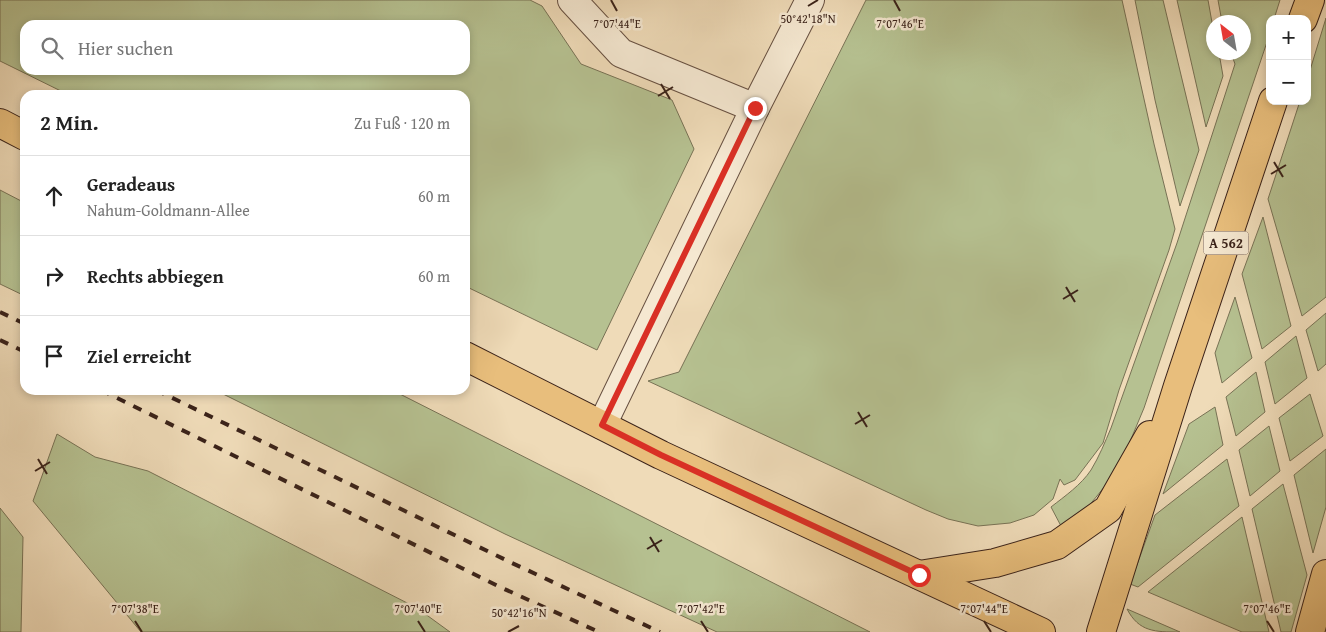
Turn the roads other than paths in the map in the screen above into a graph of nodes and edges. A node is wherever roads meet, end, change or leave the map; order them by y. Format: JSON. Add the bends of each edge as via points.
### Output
{"nodes":[{"id":1,"x":572,"y":0,"type":"edge"},
{"id":2,"x":810,"y":0,"type":"edge"},
{"id":3,"x":1310,"y":0,"type":"edge"},
{"id":4,"x":1304,"y":15,"type":"edge"},
{"id":5,"x":1273,"y":105,"type":"edge"},
{"id":6,"x":755,"y":108,"type":"junction"},
{"id":7,"x":0,"y":123,"type":"edge"},
{"id":8,"x":20,"y":133,"type":"edge"},
{"id":9,"x":470,"y":359,"type":"edge"},
{"id":10,"x":1178,"y":386,"type":"junction"},
{"id":11,"x":602,"y":425,"type":"junction"},
{"id":12,"x":1326,"y":574,"type":"edge"},
{"id":13,"x":919,"y":575,"type":"junction"},
{"id":14,"x":1041,"y":632,"type":"edge"},
{"id":15,"x":1101,"y":632,"type":"edge"},
{"id":16,"x":1310,"y":632,"type":"edge"}],
"edges":[{"from":1,"to":6,"type":"lane","via":[[621,53]]},
{"from":2,"to":6,"type":"lane"},
{"from":3,"to":4,"type":"main road"},
{"from":5,"to":10,"type":"main road","number":"A 562"},
{"from":6,"to":11,"type":"lane"},
{"from":7,"to":8,"type":"main road"},
{"from":9,"to":11,"type":"main road"},
{"from":10,"to":13,"type":"main road","via":[[1108,510],[1057,545],[995,563]]},
{"from":10,"to":15,"type":"main road","number":"A 562"},
{"from":11,"to":13,"type":"main road"},
{"from":12,"to":16,"type":"main road"},
{"from":13,"to":14,"type":"main road"}]}
